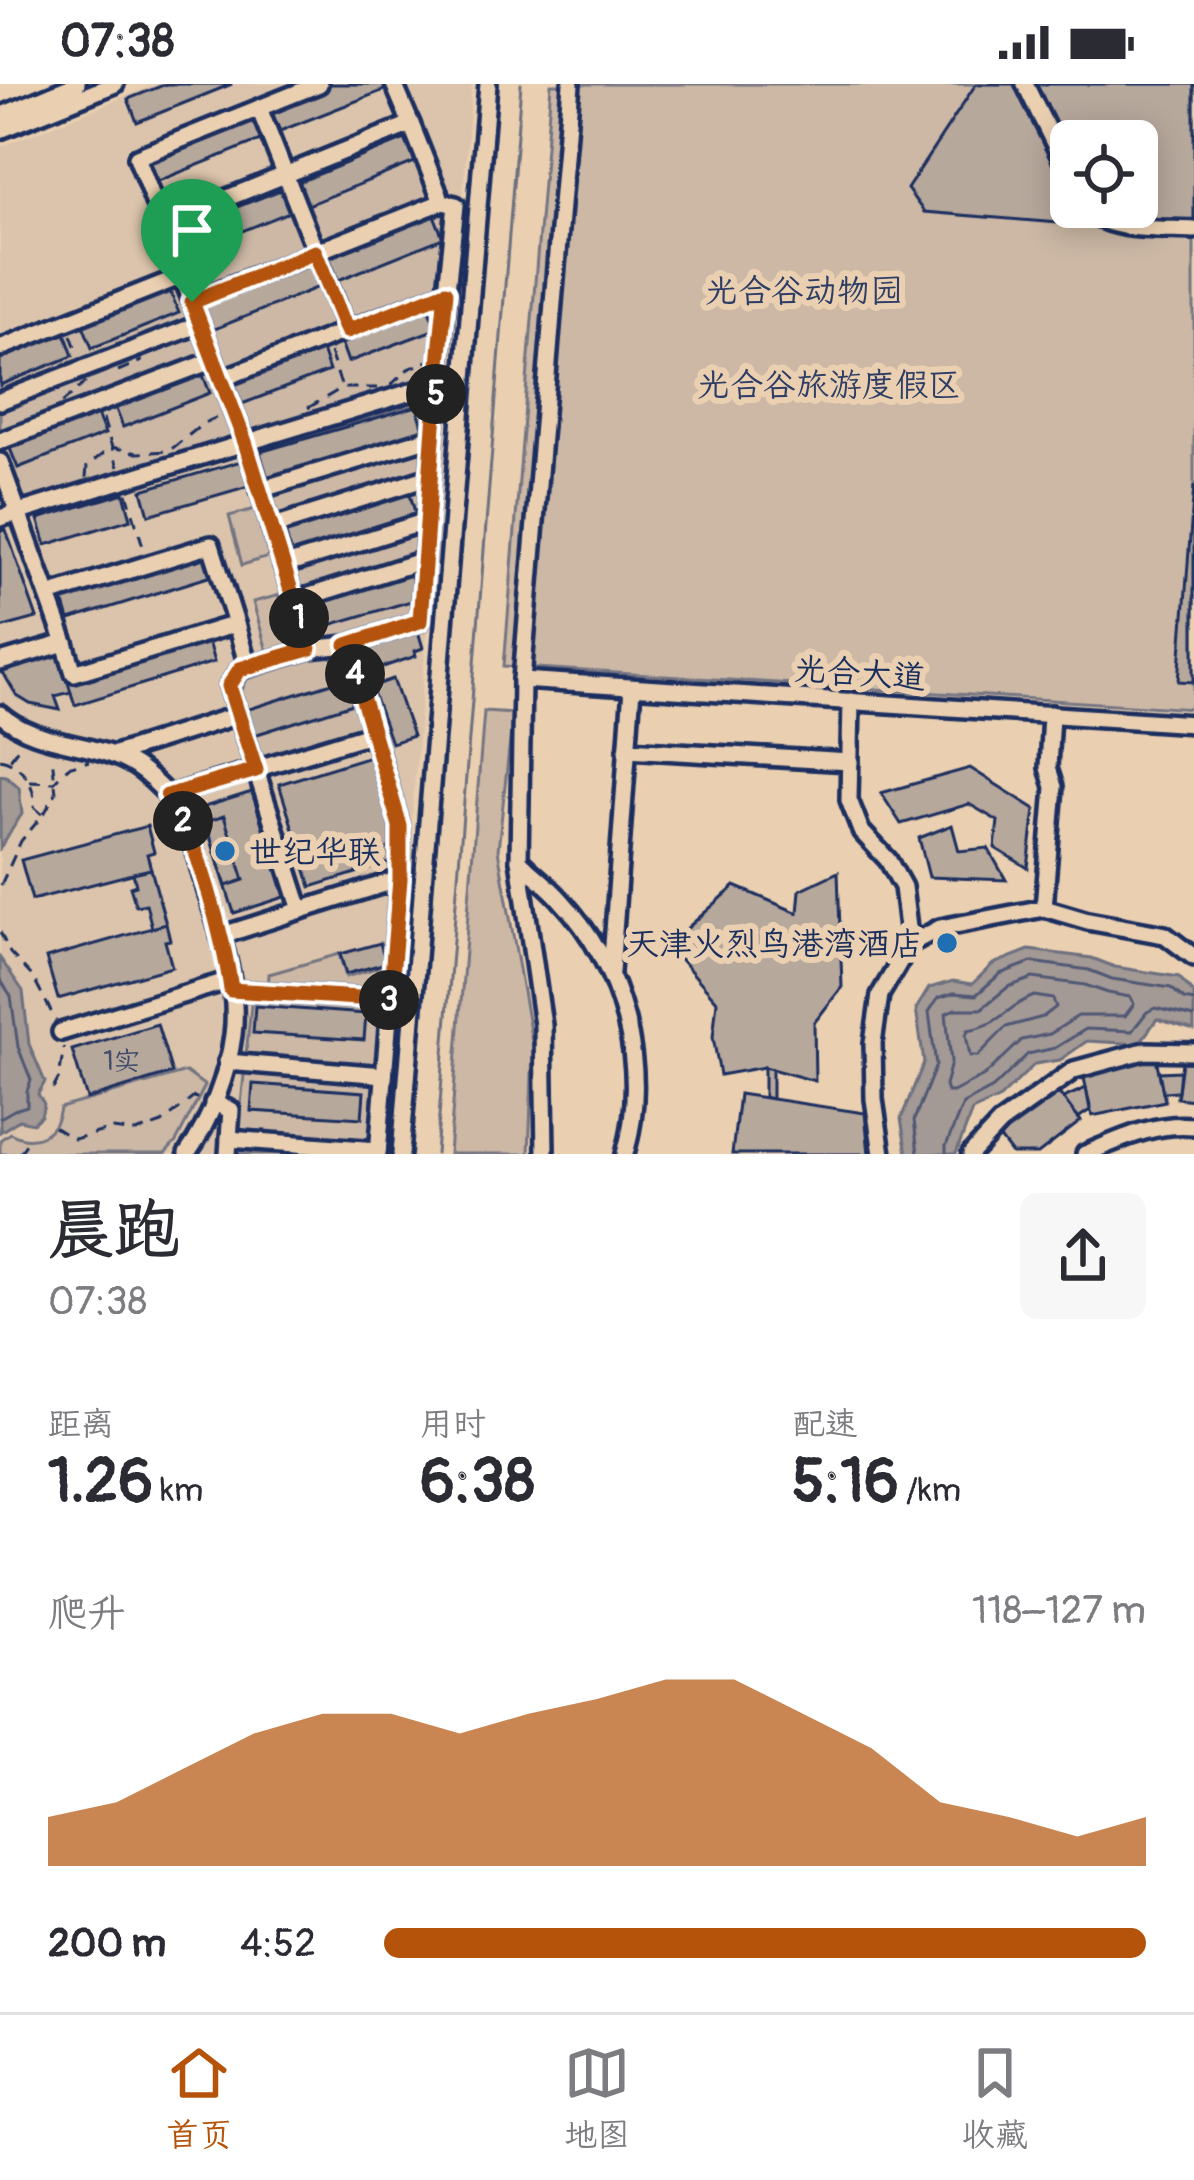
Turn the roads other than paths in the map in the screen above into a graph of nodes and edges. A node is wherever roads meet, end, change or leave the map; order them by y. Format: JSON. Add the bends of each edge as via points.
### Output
{"nodes":[{"id":1,"x":77,"y":84,"type":"edge"},
{"id":2,"x":115,"y":84,"type":"edge"},
{"id":3,"x":319,"y":84,"type":"edge"},
{"id":4,"x":394,"y":84,"type":"edge"},
{"id":5,"x":488,"y":84,"type":"edge"},
{"id":6,"x":571,"y":84,"type":"edge"},
{"id":7,"x":1025,"y":84,"type":"edge"},
{"id":8,"x":259,"y":108,"type":"junction"},
{"id":9,"x":0,"y":116,"type":"edge"},
{"id":10,"x":411,"y":124,"type":"junction"},
{"id":11,"x":0,"y":130,"type":"edge"},
{"id":12,"x":1050,"y":135,"type":"edge"},
{"id":13,"x":284,"y":176,"type":"junction"},
{"id":14,"x":442,"y":202,"type":"junction"},
{"id":15,"x":163,"y":224,"type":"junction"},
{"id":16,"x":1158,"y":227,"type":"edge"},
{"id":17,"x":1194,"y":230,"type":"edge"},
{"id":18,"x":315,"y":252,"type":"junction"},
{"id":19,"x":182,"y":276,"type":"junction"},
{"id":20,"x":446,"y":292,"type":"junction"},
{"id":21,"x":192,"y":302,"type":"junction"},
{"id":22,"x":200,"y":324,"type":"junction"},
{"id":23,"x":347,"y":331,"type":"junction"},
{"id":24,"x":0,"y":348,"type":"edge"},
{"id":25,"x":214,"y":360,"type":"junction"},
{"id":26,"x":221,"y":380,"type":"junction"},
{"id":27,"x":437,"y":384,"type":"junction"},
{"id":28,"x":0,"y":401,"type":"edge"},
{"id":29,"x":433,"y":436,"type":"junction"},
{"id":30,"x":0,"y":441,"type":"edge"},
{"id":31,"x":245,"y":442,"type":"junction"},
{"id":32,"x":0,"y":462,"type":"edge"},
{"id":33,"x":430,"y":477,"type":"junction"},
{"id":34,"x":260,"y":490,"type":"junction"},
{"id":35,"x":20,"y":512,"type":"junction"},
{"id":36,"x":0,"y":518,"type":"edge"},
{"id":37,"x":427,"y":521,"type":"junction"},
{"id":38,"x":271,"y":527,"type":"junction"},
{"id":39,"x":424,"y":560,"type":"junction"},
{"id":40,"x":283,"y":566,"type":"junction"},
{"id":41,"x":48,"y":595,"type":"junction"},
{"id":42,"x":294,"y":601,"type":"junction"},
{"id":43,"x":236,"y":624,"type":"junction"},
{"id":44,"x":65,"y":643,"type":"junction"},
{"id":45,"x":347,"y":645,"type":"junction"},
{"id":46,"x":309,"y":649,"type":"junction"},
{"id":47,"x":0,"y":662,"type":"edge"},
{"id":48,"x":248,"y":667,"type":"junction"},
{"id":49,"x":522,"y":680,"type":"junction"},
{"id":50,"x":632,"y":688,"type":"junction"},
{"id":51,"x":851,"y":701,"type":"junction"},
{"id":52,"x":0,"y":714,"type":"edge"},
{"id":53,"x":1051,"y":714,"type":"junction"},
{"id":54,"x":238,"y":715,"type":"junction"},
{"id":55,"x":1194,"y":724,"type":"edge"},
{"id":56,"x":373,"y":733,"type":"junction"},
{"id":57,"x":627,"y":749,"type":"junction"},
{"id":58,"x":112,"y":755,"type":"junction"},
{"id":59,"x":850,"y":762,"type":"junction"},
{"id":60,"x":256,"y":770,"type":"junction"},
{"id":61,"x":167,"y":796,"type":"junction"},
{"id":62,"x":519,"y":860,"type":"junction"},
{"id":63,"x":400,"y":879,"type":"junction"},
{"id":64,"x":1044,"y":908,"type":"junction"},
{"id":65,"x":301,"y":910,"type":"junction"},
{"id":66,"x":220,"y":936,"type":"junction"},
{"id":67,"x":910,"y":944,"type":"junction"},
{"id":68,"x":1194,"y":957,"type":"edge"},
{"id":69,"x":611,"y":974,"type":"junction"},
{"id":70,"x":231,"y":985,"type":"junction"},
{"id":71,"x":390,"y":1000,"type":"junction"},
{"id":72,"x":61,"y":1032,"type":"road end"},
{"id":73,"x":1194,"y":1052,"type":"edge"},
{"id":74,"x":227,"y":1062,"type":"junction"},
{"id":75,"x":384,"y":1075,"type":"junction"},
{"id":76,"x":213,"y":1103,"type":"junction"},
{"id":77,"x":1194,"y":1126,"type":"edge"},
{"id":78,"x":228,"y":1146,"type":"edge"},
{"id":79,"x":378,"y":1152,"type":"edge"},
{"id":80,"x":187,"y":1154,"type":"edge"},
{"id":81,"x":400,"y":1154,"type":"edge"},
{"id":82,"x":545,"y":1154,"type":"edge"},
{"id":83,"x":625,"y":1154,"type":"edge"},
{"id":84,"x":881,"y":1154,"type":"edge"},
{"id":85,"x":971,"y":1154,"type":"edge"},
{"id":86,"x":1085,"y":1154,"type":"edge"}],
"edges":[{"from":1,"to":9,"type":"street"},
{"from":2,"to":11,"type":"street"},
{"from":3,"to":8,"type":"street"},
{"from":4,"to":10,"type":"street"},
{"from":5,"to":81,"type":"street"},
{"from":6,"to":49,"type":"street"},
{"from":7,"to":12,"type":"street"},
{"from":8,"to":13,"type":"street"},
{"from":8,"to":15,"type":"street","via":[[137,157]]},
{"from":10,"to":13,"type":"street"},
{"from":10,"to":14,"type":"street"},
{"from":13,"to":15,"type":"street"},
{"from":13,"to":18,"type":"street"},
{"from":14,"to":18,"type":"street"},
{"from":14,"to":20,"type":"street","via":[[456,205]]},
{"from":15,"to":19,"type":"street"},
{"from":16,"to":17,"type":"street"},
{"from":18,"to":21,"type":"street"},
{"from":18,"to":23,"type":"street"},
{"from":19,"to":21,"type":"street"},
{"from":19,"to":24,"type":"street"},
{"from":20,"to":23,"type":"street"},
{"from":20,"to":27,"type":"street"},
{"from":21,"to":22,"type":"street"},
{"from":22,"to":25,"type":"street"},
{"from":22,"to":28,"type":"street","via":[[86,375]]},
{"from":23,"to":26,"type":"street"},
{"from":25,"to":26,"type":"street"},
{"from":25,"to":30,"type":"street"},
{"from":26,"to":31,"type":"street"},
{"from":27,"to":29,"type":"street"},
{"from":27,"to":31,"type":"street"},
{"from":29,"to":33,"type":"street"},
{"from":29,"to":34,"type":"street"},
{"from":31,"to":34,"type":"street"},
{"from":31,"to":35,"type":"street"},
{"from":32,"to":35,"type":"street"},
{"from":33,"to":37,"type":"street"},
{"from":33,"to":38,"type":"street"},
{"from":34,"to":38,"type":"street"},
{"from":35,"to":36,"type":"street"},
{"from":35,"to":41,"type":"street"},
{"from":37,"to":39,"type":"street"},
{"from":37,"to":40,"type":"street"},
{"from":38,"to":40,"type":"street"},
{"from":39,"to":42,"type":"street"},
{"from":39,"to":45,"type":"street","via":[[420,621]]},
{"from":40,"to":42,"type":"street"},
{"from":41,"to":43,"type":"street","via":[[211,544]]},
{"from":41,"to":44,"type":"street"},
{"from":42,"to":46,"type":"street"},
{"from":43,"to":44,"type":"street","via":[[74,673]]},
{"from":43,"to":48,"type":"street"},
{"from":44,"to":47,"type":"street"},
{"from":45,"to":46,"type":"street"},
{"from":45,"to":56,"type":"street"},
{"from":46,"to":48,"type":"street"},
{"from":48,"to":54,"type":"street","via":[[229,686]]},
{"from":49,"to":50,"type":"street","name":"光合大道"},
{"from":49,"to":62,"type":"street"},
{"from":50,"to":51,"type":"street","name":"光合大道"},
{"from":50,"to":57,"type":"street"},
{"from":51,"to":53,"type":"street","name":"光合大道"},
{"from":51,"to":59,"type":"street"},
{"from":52,"to":58,"type":"street","via":[[29,734]]},
{"from":53,"to":55,"type":"street","name":"光合大道"},
{"from":53,"to":64,"type":"street"},
{"from":54,"to":58,"type":"street"},
{"from":54,"to":60,"type":"street"},
{"from":56,"to":60,"type":"street"},
{"from":56,"to":63,"type":"street","via":[[400,826]]},
{"from":57,"to":59,"type":"street"},
{"from":57,"to":69,"type":"street"},
{"from":58,"to":61,"type":"street"},
{"from":59,"to":67,"type":"street","via":[[849,800],[861,831],[903,887]]},
{"from":60,"to":61,"type":"street"},
{"from":60,"to":65,"type":"street"},
{"from":61,"to":66,"type":"street"},
{"from":62,"to":69,"type":"street","via":[[573,914]]},
{"from":62,"to":82,"type":"street","via":[[543,1025]]},
{"from":63,"to":65,"type":"street"},
{"from":63,"to":71,"type":"street"},
{"from":64,"to":67,"type":"street","via":[[940,928]]},
{"from":64,"to":68,"type":"street","via":[[1166,935]]},
{"from":65,"to":66,"type":"street"},
{"from":66,"to":70,"type":"street"},
{"from":67,"to":84,"type":"street","via":[[880,995],[873,1043]]},
{"from":69,"to":83,"type":"street","via":[[632,1051]]},
{"from":70,"to":71,"type":"street"},
{"from":70,"to":72,"type":"street"},
{"from":70,"to":74,"type":"street"},
{"from":71,"to":75,"type":"street"},
{"from":73,"to":85,"type":"street","via":[[1144,1051],[1073,1070]]},
{"from":74,"to":75,"type":"street"},
{"from":74,"to":76,"type":"street"},
{"from":75,"to":79,"type":"street"},
{"from":76,"to":78,"type":"street","via":[[231,1110]]},
{"from":76,"to":80,"type":"street"},
{"from":77,"to":86,"type":"street","via":[[1169,1124]]},
{"from":78,"to":79,"type":"street"}]}
